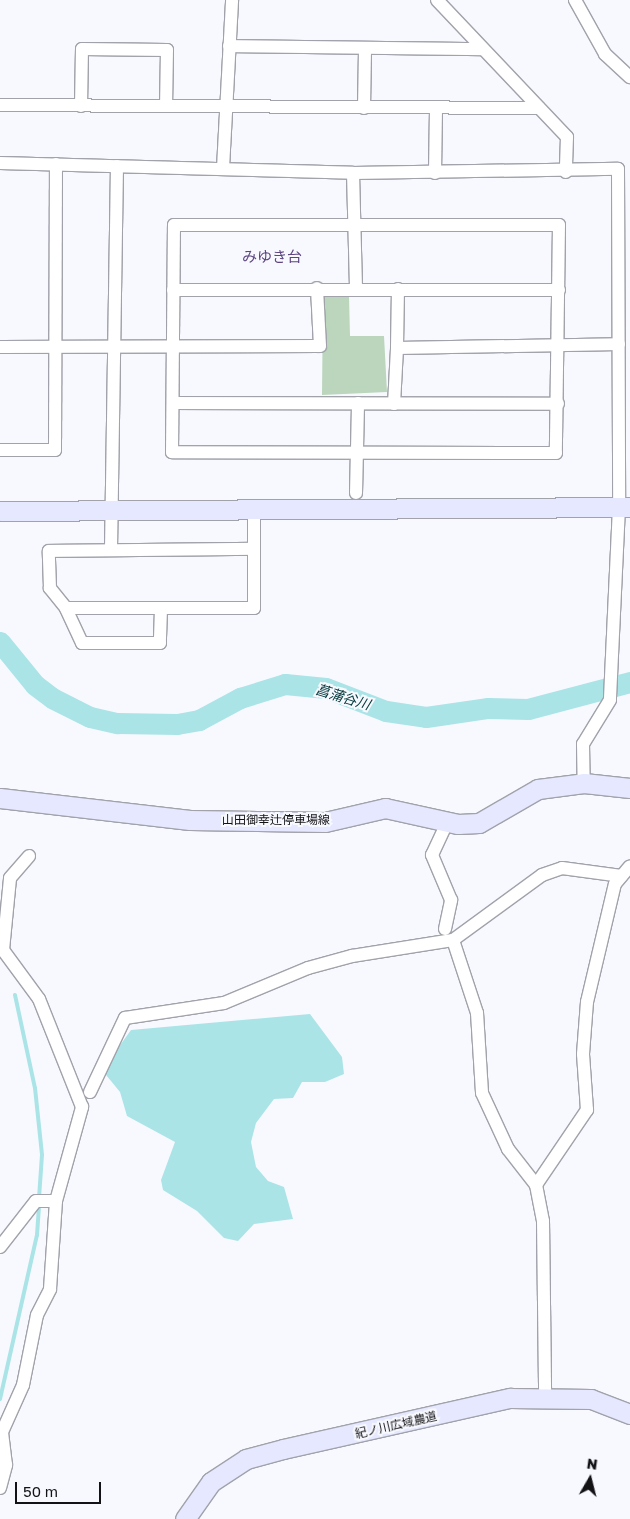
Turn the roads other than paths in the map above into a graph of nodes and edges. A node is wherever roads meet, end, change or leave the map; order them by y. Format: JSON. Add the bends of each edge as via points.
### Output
{"nodes":[{"id":1,"x":232,"y":0,"type":"edge"},
{"id":2,"x":436,"y":0,"type":"edge"},
{"id":3,"x":575,"y":0,"type":"edge"},
{"id":4,"x":229,"y":46,"type":"junction"},
{"id":5,"x":365,"y":49,"type":"junction"},
{"id":6,"x":480,"y":49,"type":"junction"},
{"id":7,"x":630,"y":76,"type":"edge"},
{"id":8,"x":0,"y":105,"type":"edge"},
{"id":9,"x":81,"y":106,"type":"junction"},
{"id":10,"x":166,"y":106,"type":"junction"},
{"id":11,"x":227,"y":106,"type":"junction"},
{"id":12,"x":364,"y":108,"type":"junction"},
{"id":13,"x":539,"y":108,"type":"junction"},
{"id":14,"x":436,"y":109,"type":"junction"},
{"id":15,"x":0,"y":163,"type":"edge"},
{"id":16,"x":56,"y":164,"type":"junction"},
{"id":17,"x":116,"y":166,"type":"junction"},
{"id":18,"x":223,"y":168,"type":"junction"},
{"id":19,"x":566,"y":172,"type":"junction"},
{"id":20,"x":435,"y":173,"type":"junction"},
{"id":21,"x":353,"y":174,"type":"junction"},
{"id":22,"x":353,"y":227,"type":"junction"},
{"id":23,"x":317,"y":288,"type":"junction"},
{"id":24,"x":398,"y":288,"type":"junction"},
{"id":25,"x":356,"y":289,"type":"junction"},
{"id":26,"x":173,"y":290,"type":"junction"},
{"id":27,"x":559,"y":290,"type":"junction"},
{"id":28,"x":619,"y":344,"type":"junction"},
{"id":29,"x":54,"y":346,"type":"junction"},
{"id":30,"x":0,"y":347,"type":"edge"},
{"id":31,"x":115,"y":347,"type":"junction"},
{"id":32,"x":559,"y":347,"type":"junction"},
{"id":33,"x":396,"y":348,"type":"junction"},
{"id":34,"x":172,"y":349,"type":"junction"},
{"id":35,"x":173,"y":403,"type":"junction"},
{"id":36,"x":358,"y":403,"type":"junction"},
{"id":37,"x":394,"y":404,"type":"junction"},
{"id":38,"x":558,"y":404,"type":"junction"},
{"id":39,"x":0,"y":450,"type":"edge"},
{"id":40,"x":357,"y":451,"type":"junction"},
{"id":41,"x":356,"y":493,"type":"dead end"},
{"id":42,"x":624,"y":507,"type":"edge"},
{"id":43,"x":254,"y":508,"type":"junction"},
{"id":44,"x":0,"y":510,"type":"edge"},
{"id":45,"x":113,"y":510,"type":"junction"},
{"id":46,"x":111,"y":548,"type":"junction"},
{"id":47,"x":253,"y":549,"type":"junction"},
{"id":48,"x":66,"y":608,"type":"junction"},
{"id":49,"x":161,"y":608,"type":"junction"},
{"id":50,"x":584,"y":783,"type":"junction"},
{"id":51,"x":630,"y":788,"type":"edge"},
{"id":52,"x":0,"y":798,"type":"edge"},
{"id":53,"x":448,"y":823,"type":"junction"},
{"id":54,"x":29,"y":856,"type":"dead end"},
{"id":55,"x":630,"y":866,"type":"edge"},
{"id":56,"x":621,"y":876,"type":"junction"},
{"id":57,"x":445,"y":929,"type":"dead end"},
{"id":58,"x":453,"y":940,"type":"junction"},
{"id":59,"x":90,"y":1092,"type":"dead end"},
{"id":60,"x":536,"y":1185,"type":"junction"},
{"id":61,"x":56,"y":1201,"type":"junction"},
{"id":62,"x":0,"y":1247,"type":"edge"},
{"id":63,"x":545,"y":1396,"type":"junction"},
{"id":64,"x":630,"y":1414,"type":"edge"},
{"id":65,"x":0,"y":1488,"type":"edge"},
{"id":66,"x":186,"y":1519,"type":"edge"}],
"edges":[{"from":1,"to":4,"type":"street"},
{"from":2,"to":6,"type":"street"},
{"from":3,"to":7,"type":"street","via":[[605,54]]},
{"from":4,"to":5,"type":"street"},
{"from":4,"to":11,"type":"street"},
{"from":5,"to":6,"type":"street"},
{"from":5,"to":12,"type":"street"},
{"from":6,"to":13,"type":"street"},
{"from":8,"to":9,"type":"street"},
{"from":9,"to":10,"type":"street"},
{"from":9,"to":10,"type":"street","via":[[82,50],[167,50]]},
{"from":10,"to":11,"type":"street"},
{"from":11,"to":12,"type":"street"},
{"from":11,"to":18,"type":"street"},
{"from":12,"to":14,"type":"street"},
{"from":13,"to":14,"type":"street"},
{"from":13,"to":19,"type":"street","via":[[567,137]]},
{"from":14,"to":20,"type":"street"},
{"from":15,"to":16,"type":"street"},
{"from":16,"to":17,"type":"street"},
{"from":16,"to":29,"type":"street"},
{"from":17,"to":18,"type":"street"},
{"from":17,"to":31,"type":"street"},
{"from":18,"to":21,"type":"street"},
{"from":19,"to":20,"type":"street"},
{"from":19,"to":28,"type":"street","via":[[618,169]]},
{"from":20,"to":21,"type":"street"},
{"from":21,"to":22,"type":"street"},
{"from":22,"to":25,"type":"street"},
{"from":22,"to":26,"type":"street","via":[[174,225]]},
{"from":22,"to":27,"type":"street","via":[[559,225]]},
{"from":23,"to":25,"type":"street"},
{"from":23,"to":26,"type":"street"},
{"from":23,"to":34,"type":"street","via":[[320,346]]},
{"from":24,"to":25,"type":"street"},
{"from":24,"to":27,"type":"street"},
{"from":24,"to":33,"type":"street"},
{"from":26,"to":34,"type":"street"},
{"from":27,"to":32,"type":"street"},
{"from":28,"to":32,"type":"street"},
{"from":28,"to":42,"type":"street"},
{"from":29,"to":30,"type":"street"},
{"from":29,"to":31,"type":"street"},
{"from":29,"to":39,"type":"street","via":[[55,450]]},
{"from":31,"to":34,"type":"street"},
{"from":31,"to":45,"type":"street"},
{"from":32,"to":33,"type":"street"},
{"from":32,"to":38,"type":"street"},
{"from":33,"to":37,"type":"street"},
{"from":34,"to":35,"type":"street"},
{"from":35,"to":36,"type":"street"},
{"from":35,"to":40,"type":"street","via":[[172,452]]},
{"from":36,"to":37,"type":"street"},
{"from":36,"to":40,"type":"street"},
{"from":37,"to":38,"type":"street"},
{"from":38,"to":40,"type":"street","via":[[556,453]]},
{"from":40,"to":41,"type":"street"},
{"from":42,"to":43,"type":"street"},
{"from":42,"to":50,"type":"street","via":[[610,700],[583,744]]},
{"from":43,"to":45,"type":"street"},
{"from":43,"to":47,"type":"street"},
{"from":44,"to":45,"type":"street"},
{"from":45,"to":46,"type":"street"},
{"from":46,"to":47,"type":"street"},
{"from":46,"to":48,"type":"street","via":[[49,550],[50,588]]},
{"from":47,"to":49,"type":"street","via":[[254,608]]},
{"from":48,"to":49,"type":"street"},
{"from":48,"to":49,"type":"street","via":[[82,643],[160,642]]},
{"from":50,"to":51,"type":"street","name":"山田御幸辻停車場線"},
{"from":50,"to":53,"type":"street","name":"山田御幸辻停車場線","via":[[538,789],[479,823]]},
{"from":52,"to":53,"type":"street","name":"山田御幸辻停車場線","via":[[199,820],[325,822],[385,808]]},
{"from":53,"to":57,"type":"street","via":[[432,855],[451,900]]},
{"from":54,"to":61,"type":"street","via":[[10,878],[3,950],[39,999],[82,1107]]},
{"from":55,"to":56,"type":"street"},
{"from":56,"to":58,"type":"street","via":[[571,868],[542,875]]},
{"from":56,"to":60,"type":"street","via":[[596,953],[587,1002],[584,1054],[588,1110]]},
{"from":58,"to":59,"type":"street","via":[[352,956],[308,968],[224,1003],[125,1018]]},
{"from":58,"to":60,"type":"street","via":[[477,1013],[482,1093],[508,1149]]},
{"from":60,"to":63,"type":"street","via":[[543,1221]]},
{"from":61,"to":62,"type":"street","via":[[36,1201]]},
{"from":61,"to":65,"type":"street","via":[[50,1288],[38,1315],[24,1385],[2,1432],[6,1465]]},
{"from":63,"to":64,"type":"street","name":"紀ノ川広域農道","via":[[591,1399]]},
{"from":63,"to":66,"type":"street","name":"紀ノ川広域農道","via":[[510,1398],[246,1459],[211,1482]]}]}
